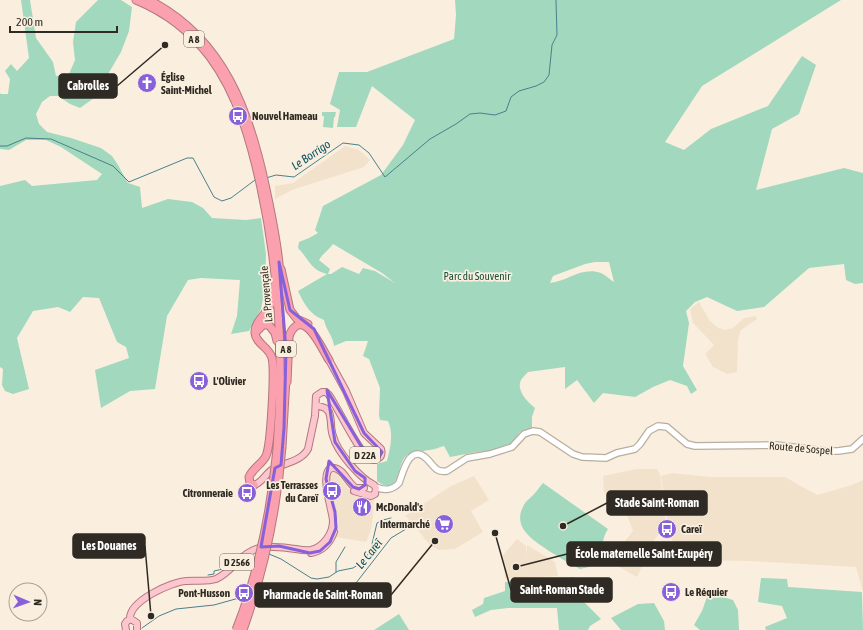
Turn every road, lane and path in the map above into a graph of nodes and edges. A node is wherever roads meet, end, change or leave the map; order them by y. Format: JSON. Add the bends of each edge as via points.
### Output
{"nodes":[{"id":1,"x":136,"y":0,"type":"edge"},
{"id":2,"x":149,"y":0,"type":"edge"},
{"id":3,"x":236,"y":97,"type":"junction"},
{"id":4,"x":277,"y":261,"type":"junction"},
{"id":5,"x":257,"y":339,"type":"junction"},
{"id":6,"x":329,"y":360,"type":"junction"},
{"id":7,"x":281,"y":366,"type":"junction"},
{"id":8,"x":286,"y":392,"type":"junction"},
{"id":9,"x":316,"y":405,"type":"junction"},
{"id":10,"x":863,"y":439,"type":"edge"},
{"id":11,"x":280,"y":448,"type":"junction"},
{"id":12,"x":405,"y":466,"type":"junction"},
{"id":13,"x":254,"y":485,"type":"joint"},
{"id":14,"x":368,"y":487,"type":"junction"},
{"id":15,"x":375,"y":494,"type":"junction"},
{"id":16,"x":130,"y":619,"type":"junction"},
{"id":17,"x":126,"y":630,"type":"edge"},
{"id":18,"x":137,"y":630,"type":"edge"},
{"id":19,"x":236,"y":630,"type":"edge"},
{"id":20,"x":243,"y":630,"type":"edge"}],
"edges":[{"from":1,"to":3,"type":"highway","name":"La Provençale","number":"A 8","via":[[166,15],[194,39],[214,62]]},
{"from":2,"to":3,"type":"highway","name":"La Provençale","number":"A 8","via":[[175,16],[199,37],[218,60]]},
{"from":3,"to":4,"type":"highway","name":"La Provençale","number":"A 8","via":[[249,122],[261,163]]},
{"from":4,"to":5,"type":"highway","via":[[272,300],[255,328]]},
{"from":4,"to":6,"type":"highway","via":[[290,310],[297,319],[312,327]]},
{"from":4,"to":7,"type":"highway","name":"La Provençale","number":"A 8"},
{"from":4,"to":8,"type":"highway","name":"La Provençale","number":"A 8","via":[[285,327]]},
{"from":5,"to":7,"type":"highway","via":[[260,326],[266,324],[272,328],[276,335]]},
{"from":5,"to":13,"type":"highway","via":[[270,352],[273,366],[269,445],[265,457],[249,477],[250,483]]},
{"from":6,"to":8,"type":"highway","via":[[310,329],[304,325],[295,327],[290,335]]},
{"from":6,"to":9,"type":"main road","number":"D 22A","via":[[364,433],[381,449],[378,459],[370,459],[364,453],[328,393],[318,394]]},
{"from":7,"to":11,"type":"highway","name":"La Provençale","number":"A 8"},
{"from":8,"to":11,"type":"highway","name":"La Provençale","number":"A 8"},
{"from":9,"to":13,"type":"main road","via":[[306,453],[272,470]]},
{"from":9,"to":14,"type":"main road","number":"D 22A","via":[[329,412],[335,442],[355,471],[364,478]]},
{"from":10,"to":12,"type":"main road","name":"Route de Sospel","via":[[852,449],[831,452],[784,445],[695,446],[687,444],[670,429],[658,426],[649,431],[636,448],[606,458],[573,454],[540,432],[533,431],[524,434],[512,447],[467,458],[452,470],[437,470],[420,455],[410,458]]},
{"from":11,"to":19,"type":"highway","name":"La Provençale","number":"A 8","bridge":true,"via":[[260,556]]},
{"from":11,"to":20,"type":"highway","name":"La Provençale","number":"A 8","bridge":true,"via":[[276,497],[267,544]]},
{"from":12,"to":14,"type":"main road","number":"D 2566","via":[[396,487],[385,490]]},
{"from":12,"to":15,"type":"main road","via":[[400,487]]},
{"from":14,"to":15,"type":"main road","via":[[376,490]]},
{"from":14,"to":15,"type":"main road","via":[[369,496]]},
{"from":14,"to":16,"type":"main road","number":"D 2566","via":[[353,487],[341,472],[331,469],[326,479],[333,520],[324,543],[315,549],[305,550],[279,546],[258,548],[242,557],[219,578],[183,581],[144,598],[133,608]]},
{"from":16,"to":17,"type":"main road","via":[[125,624]]},
{"from":16,"to":18,"type":"main road","via":[[138,623]]}]}
